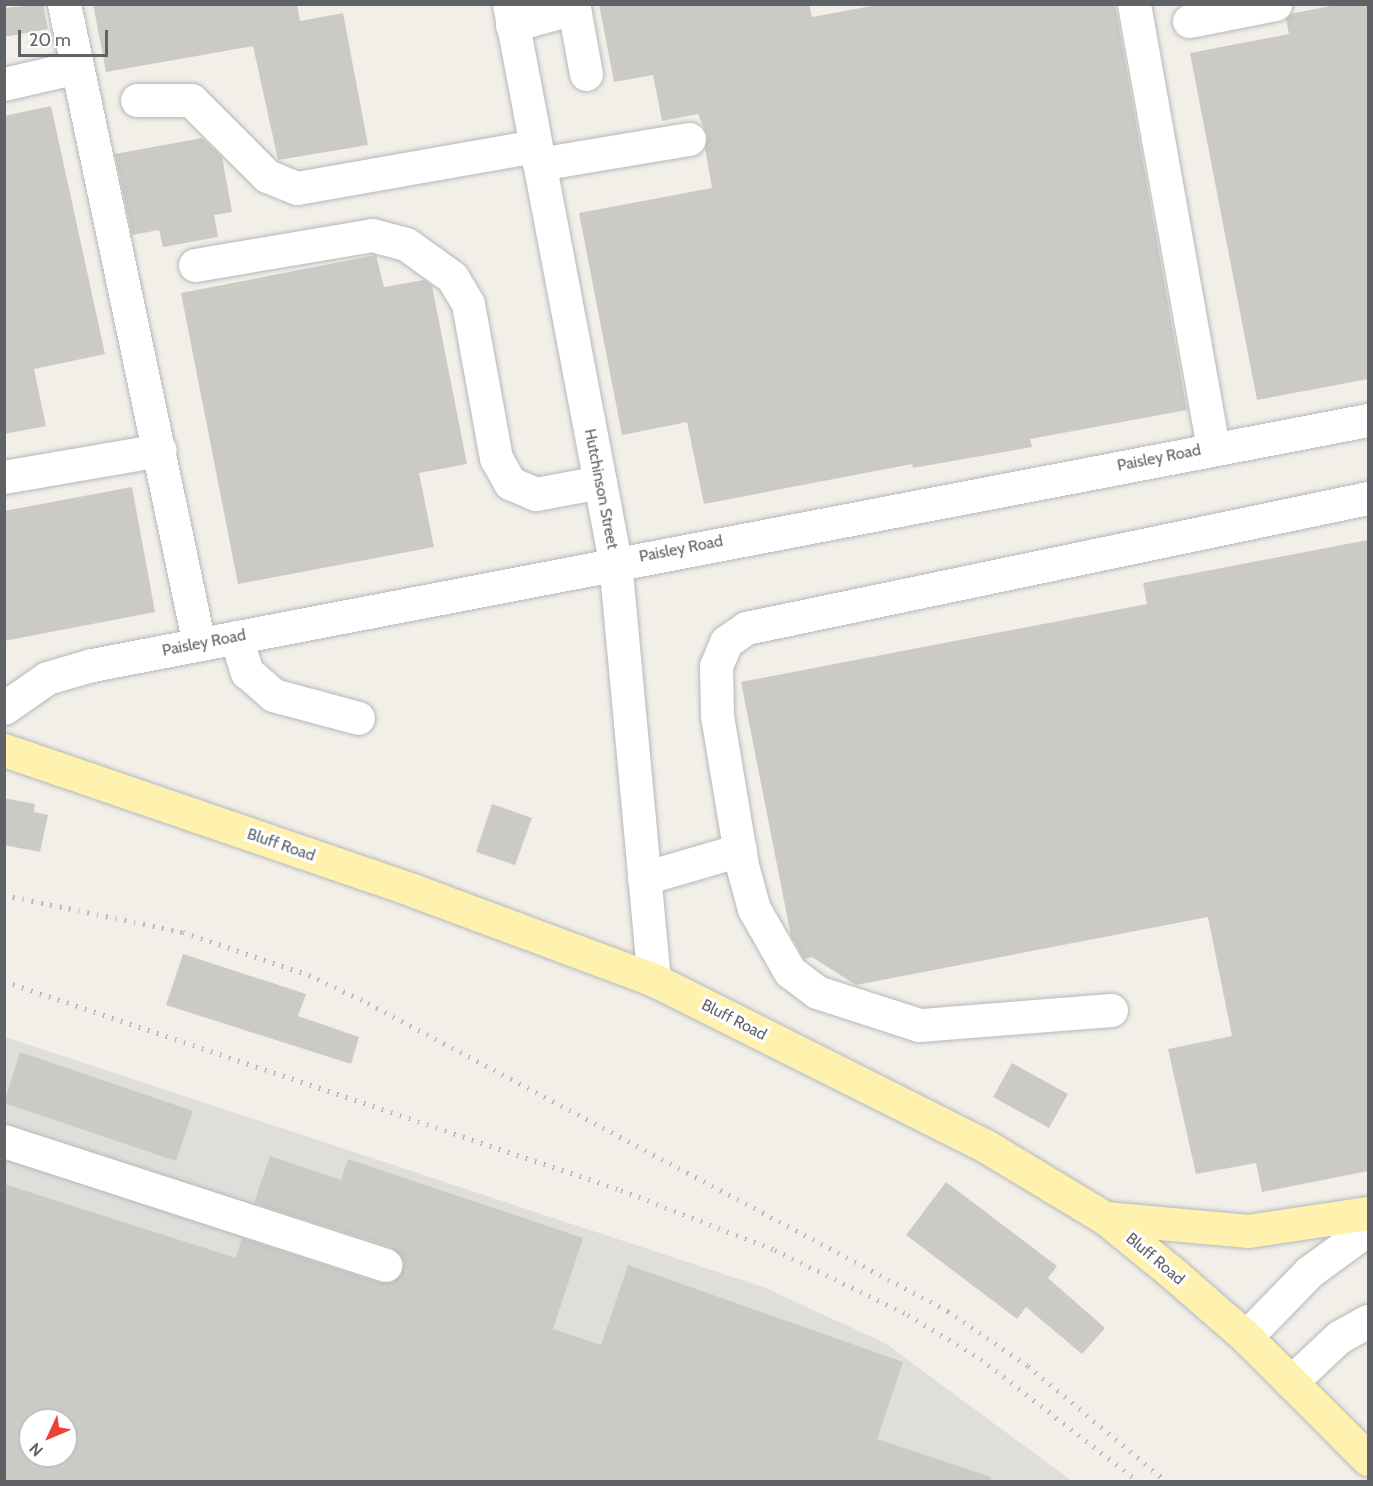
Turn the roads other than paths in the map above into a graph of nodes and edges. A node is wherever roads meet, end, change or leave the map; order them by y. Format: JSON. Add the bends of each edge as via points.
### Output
{"nodes":[{"id":1,"x":64,"y":4,"type":"edge"},
{"id":2,"x":1134,"y":4,"type":"edge"},
{"id":3,"x":1275,"y":4,"type":"edge"},
{"id":4,"x":573,"y":6,"type":"edge"},
{"id":5,"x":510,"y":15,"type":"edge"},
{"id":6,"x":1189,"y":21,"type":"dead end"},
{"id":7,"x":77,"y":67,"type":"junction"},
{"id":8,"x":586,"y":74,"type":"dead end"},
{"id":9,"x":4,"y":84,"type":"edge"},
{"id":10,"x":137,"y":100,"type":"dead end"},
{"id":11,"x":689,"y":139,"type":"dead end"},
{"id":12,"x":537,"y":155,"type":"junction"},
{"id":13,"x":195,"y":265,"type":"dead end"},
{"id":14,"x":1368,"y":420,"type":"edge"},
{"id":15,"x":1213,"y":448,"type":"junction"},
{"id":16,"x":160,"y":450,"type":"junction"},
{"id":17,"x":4,"y":477,"type":"edge"},
{"id":18,"x":600,"y":482,"type":"junction"},
{"id":19,"x":1368,"y":498,"type":"edge"},
{"id":20,"x":615,"y":561,"type":"junction"},
{"id":21,"x":236,"y":637,"type":"junction"},
{"id":22,"x":199,"y":644,"type":"junction"},
{"id":23,"x":4,"y":708,"type":"edge"},
{"id":24,"x":358,"y":718,"type":"dead end"},
{"id":25,"x":4,"y":750,"type":"edge"},
{"id":26,"x":740,"y":849,"type":"junction"},
{"id":27,"x":644,"y":878,"type":"junction"},
{"id":28,"x":654,"y":980,"type":"junction"},
{"id":29,"x":1111,"y":1010,"type":"dead end"},
{"id":30,"x":4,"y":1141,"type":"edge"},
{"id":31,"x":1368,"y":1213,"type":"edge"},
{"id":32,"x":1105,"y":1218,"type":"junction"},
{"id":33,"x":1368,"y":1229,"type":"edge"},
{"id":34,"x":385,"y":1265,"type":"dead end"},
{"id":35,"x":1368,"y":1321,"type":"edge"},
{"id":36,"x":1246,"y":1337,"type":"junction"},
{"id":37,"x":1291,"y":1382,"type":"junction"},
{"id":38,"x":1368,"y":1459,"type":"edge"}],
"edges":[{"from":1,"to":7,"type":"street"},
{"from":2,"to":15,"type":"street"},
{"from":3,"to":6,"type":"street"},
{"from":4,"to":5,"type":"street"},
{"from":4,"to":8,"type":"street"},
{"from":5,"to":12,"type":"street","name":"Hutchinson Street"},
{"from":7,"to":9,"type":"street"},
{"from":7,"to":16,"type":"street"},
{"from":10,"to":12,"type":"street","via":[[190,100],[267,176],[297,189]]},
{"from":11,"to":12,"type":"street"},
{"from":12,"to":18,"type":"street","name":"Hutchinson Street"},
{"from":13,"to":18,"type":"street","via":[[372,235],[406,243],[452,277],[468,304],[496,458],[510,483],[536,494]]},
{"from":14,"to":15,"type":"street","name":"Paisley Road"},
{"from":15,"to":20,"type":"street","name":"Paisley Road"},
{"from":16,"to":17,"type":"street"},
{"from":16,"to":22,"type":"street"},
{"from":18,"to":20,"type":"street","name":"Hutchinson Street"},
{"from":19,"to":26,"type":"street","via":[[747,627],[726,642],[716,666],[717,715]]},
{"from":20,"to":21,"type":"street","name":"Paisley Road"},
{"from":20,"to":27,"type":"street","name":"Hutchinson Street"},
{"from":21,"to":22,"type":"street","name":"Paisley Road"},
{"from":21,"to":24,"type":"street","via":[[247,672],[273,695]]},
{"from":22,"to":23,"type":"street","name":"Paisley Road","via":[[47,678]]},
{"from":25,"to":28,"type":"main road","name":"Bluff Road","via":[[415,891]]},
{"from":26,"to":27,"type":"street"},
{"from":26,"to":29,"type":"street","via":[[754,909],[770,942],[790,972],[817,992],[919,1025]]},
{"from":27,"to":28,"type":"street","name":"Hutchinson Street"},
{"from":28,"to":32,"type":"main road","name":"Bluff Road","via":[[984,1145]]},
{"from":30,"to":34,"type":"street"},
{"from":31,"to":32,"type":"main road","via":[[1248,1231]]},
{"from":32,"to":36,"type":"main road","name":"Bluff Road"},
{"from":33,"to":36,"type":"street","via":[[1309,1272]]},
{"from":35,"to":37,"type":"street","via":[[1340,1337]]},
{"from":36,"to":37,"type":"main road","name":"Bluff Road"},
{"from":37,"to":38,"type":"main road","name":"Bluff Road"}]}
